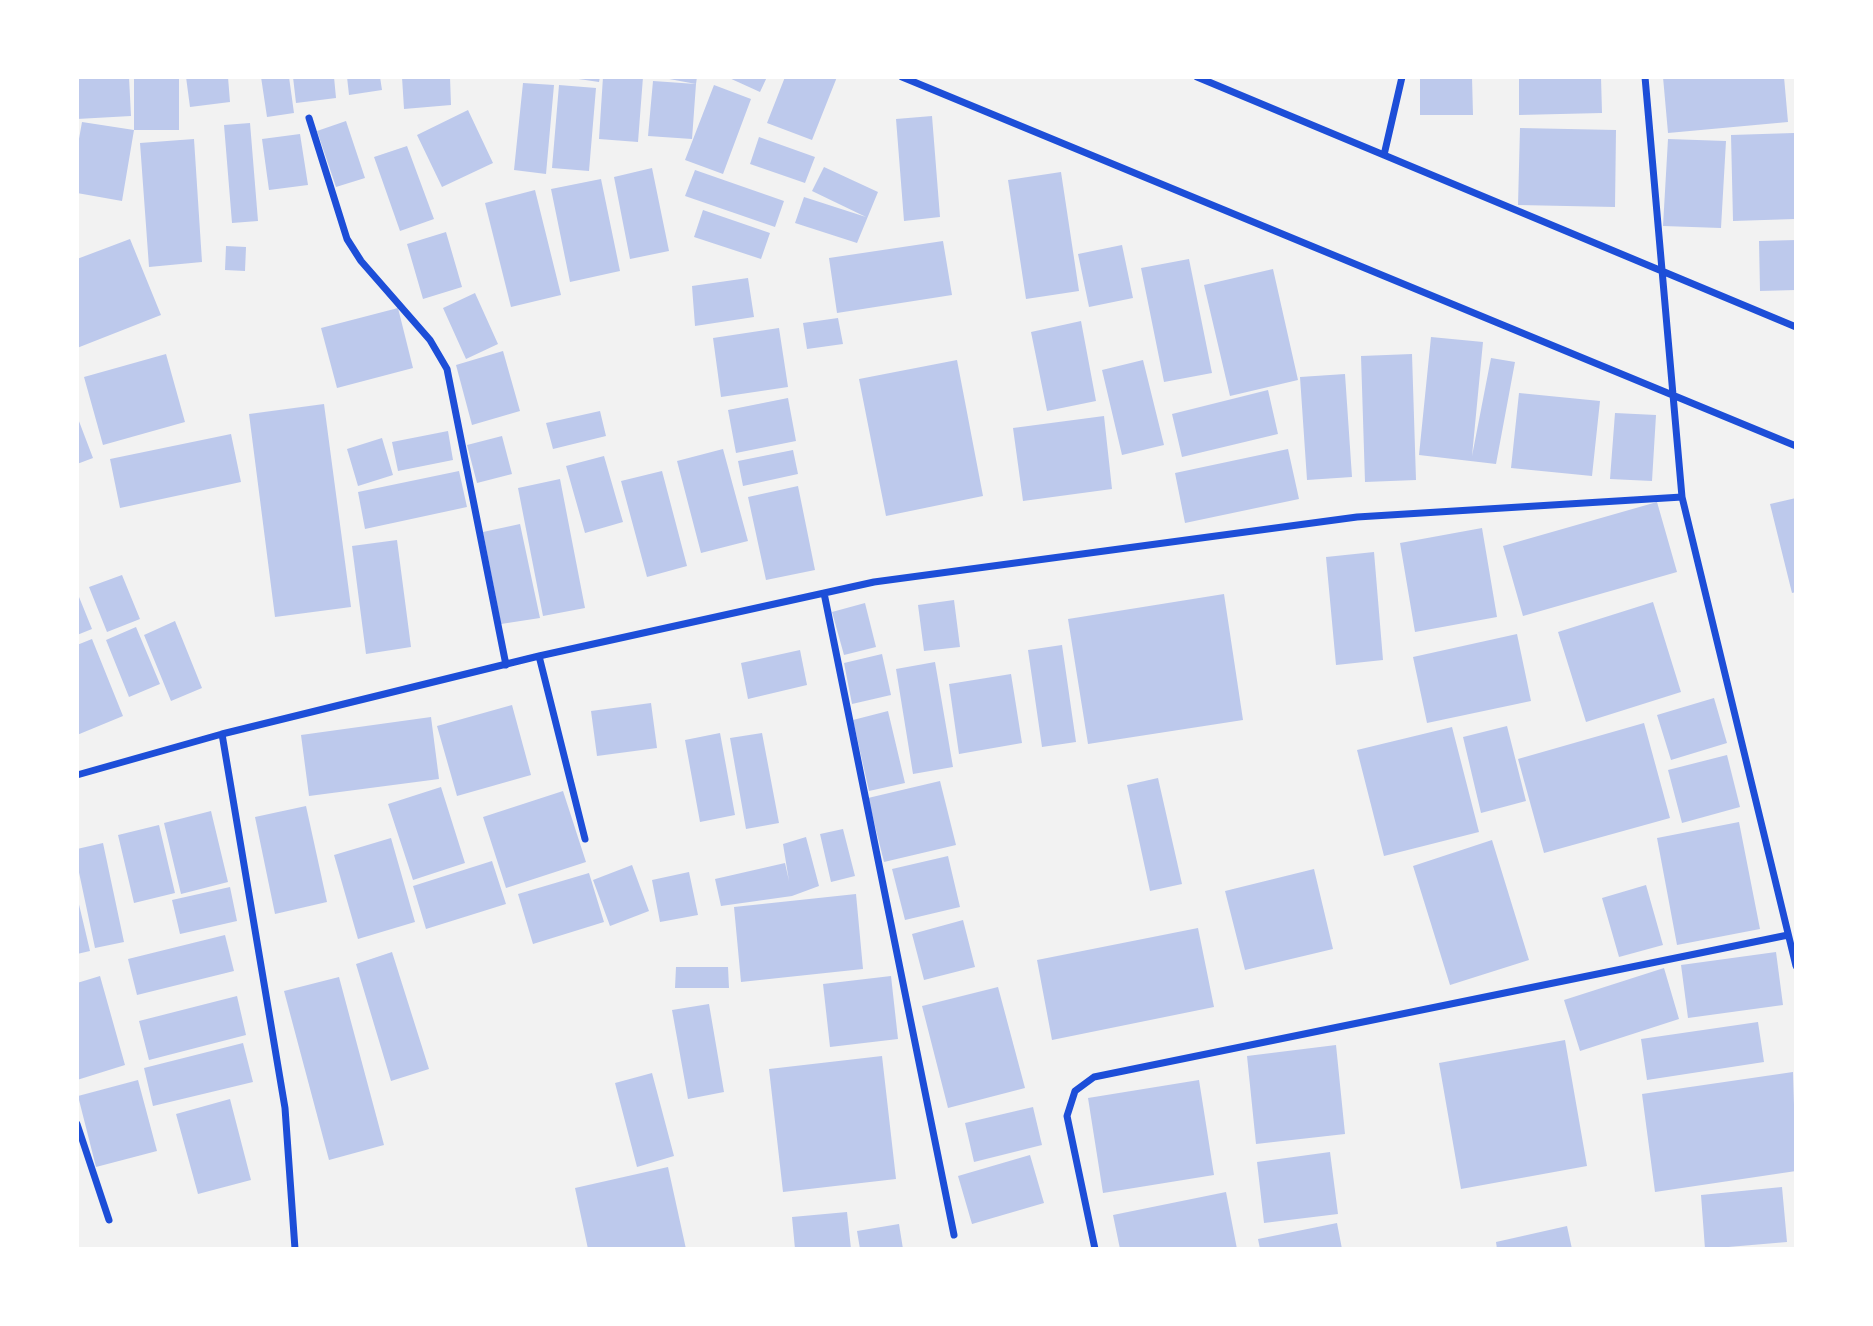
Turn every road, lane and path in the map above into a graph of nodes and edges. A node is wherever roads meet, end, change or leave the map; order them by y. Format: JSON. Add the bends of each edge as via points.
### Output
{"nodes":[{"id":1,"x":902,"y":77,"type":"edge"},
{"id":2,"x":1197,"y":77,"type":"edge"},
{"id":3,"x":1402,"y":77,"type":"edge"},
{"id":4,"x":1646,"y":77,"type":"edge"},
{"id":5,"x":309,"y":118,"type":"dead end"},
{"id":6,"x":1384,"y":155,"type":"junction"},
{"id":7,"x":1664,"y":271,"type":"junction"},
{"id":8,"x":1796,"y":327,"type":"edge"},
{"id":9,"x":1673,"y":394,"type":"junction"},
{"id":10,"x":1796,"y":446,"type":"edge"},
{"id":11,"x":1682,"y":497,"type":"junction"},
{"id":12,"x":824,"y":593,"type":"junction"},
{"id":13,"x":539,"y":656,"type":"junction"},
{"id":14,"x":506,"y":665,"type":"junction"},
{"id":15,"x":222,"y":734,"type":"junction"},
{"id":16,"x":77,"y":775,"type":"edge"},
{"id":17,"x":585,"y":839,"type":"dead end"},
{"id":18,"x":1788,"y":935,"type":"junction"},
{"id":19,"x":1796,"y":967,"type":"edge"},
{"id":20,"x":77,"y":1125,"type":"edge"},
{"id":21,"x":109,"y":1220,"type":"dead end"},
{"id":22,"x":954,"y":1235,"type":"dead end"},
{"id":23,"x":296,"y":1249,"type":"edge"},
{"id":24,"x":1095,"y":1249,"type":"edge"}],
"edges":[{"from":1,"to":9,"type":"street"},
{"from":2,"to":6,"type":"street"},
{"from":3,"to":6,"type":"street"},
{"from":4,"to":7,"type":"street"},
{"from":5,"to":14,"type":"street","via":[[347,239],[430,340],[447,369]]},
{"from":6,"to":7,"type":"street"},
{"from":7,"to":8,"type":"street"},
{"from":7,"to":9,"type":"street"},
{"from":9,"to":10,"type":"street"},
{"from":9,"to":11,"type":"street"},
{"from":11,"to":12,"type":"street","via":[[1357,517],[915,576]]},
{"from":11,"to":18,"type":"street"},
{"from":12,"to":13,"type":"street"},
{"from":12,"to":22,"type":"street"},
{"from":13,"to":14,"type":"street"},
{"from":13,"to":17,"type":"street"},
{"from":14,"to":15,"type":"street"},
{"from":15,"to":16,"type":"street"},
{"from":15,"to":23,"type":"street","via":[[285,1108]]},
{"from":18,"to":19,"type":"street"},
{"from":18,"to":24,"type":"street","via":[[1094,1077],[1075,1091],[1068,1116]]},
{"from":20,"to":21,"type":"street"}]}
